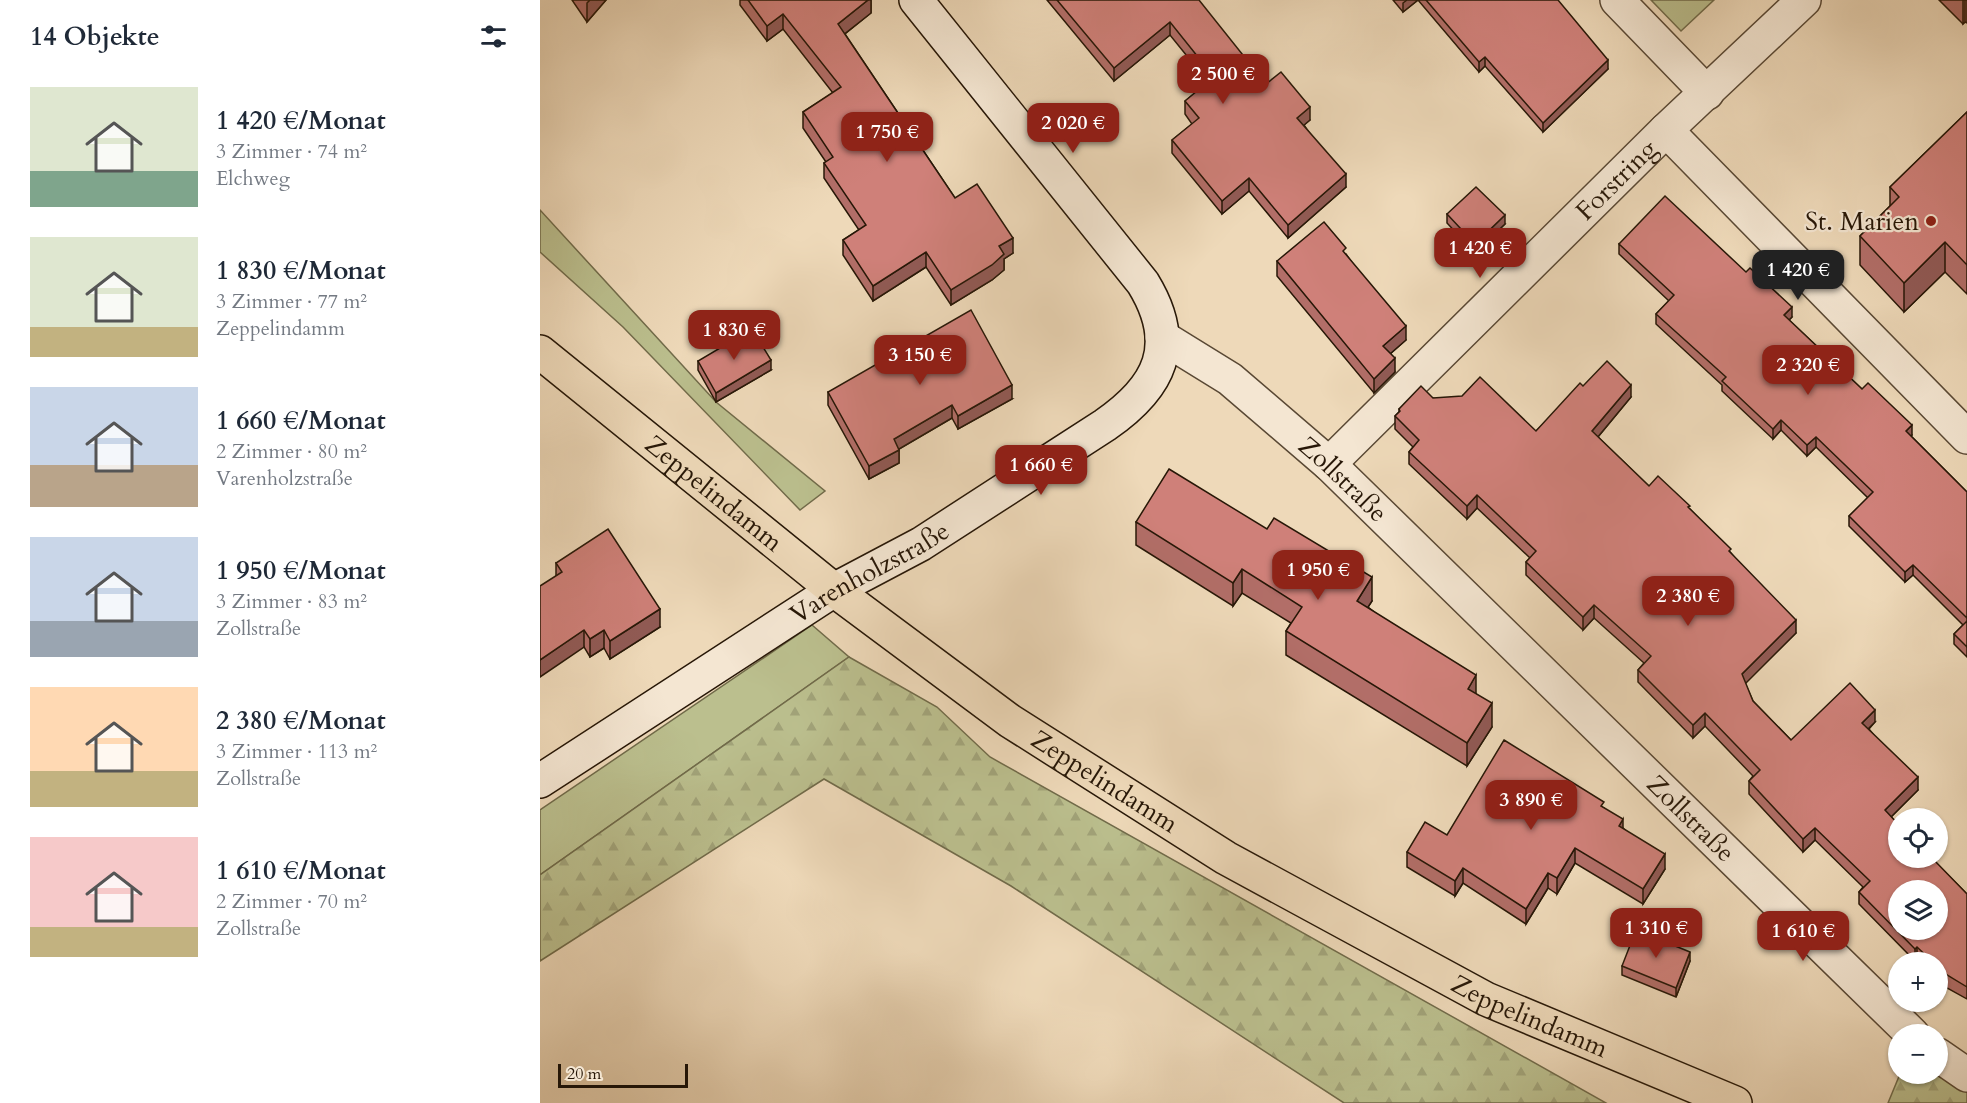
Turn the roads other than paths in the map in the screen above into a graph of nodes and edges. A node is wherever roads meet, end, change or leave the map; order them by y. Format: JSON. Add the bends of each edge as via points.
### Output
{"nodes":[{"id":1,"x":916,"y":0,"type":"edge"},
{"id":2,"x":1617,"y":0,"type":"edge"},
{"id":3,"x":1804,"y":0,"type":"edge"},
{"id":4,"x":1707,"y":93,"type":"junction"},
{"id":5,"x":1666,"y":130,"type":"junction"},
{"id":6,"x":1162,"y":337,"type":"junction"},
{"id":7,"x":540,"y":352,"type":"edge"},
{"id":8,"x":1967,"y":437,"type":"edge"},
{"id":9,"x":1329,"y":464,"type":"junction"},
{"id":10,"x":834,"y":590,"type":"junction"},
{"id":11,"x":540,"y":781,"type":"edge"},
{"id":12,"x":1902,"y":1024,"type":"edge"},
{"id":13,"x":1948,"y":1062,"type":"edge"},
{"id":14,"x":1967,"y":1075,"type":"edge"},
{"id":15,"x":1735,"y":1103,"type":"edge"}],
"edges":[{"from":1,"to":6,"type":"street","via":[[1143,283],[1156,308]]},
{"from":2,"to":4,"type":"street"},
{"from":3,"to":4,"type":"street","name":"Forstring"},
{"from":4,"to":5,"type":"street","name":"Forstring"},
{"from":5,"to":8,"type":"street"},
{"from":5,"to":9,"type":"street","name":"Forstring"},
{"from":6,"to":9,"type":"street","name":"Zollstraße","via":[[1230,379]]},
{"from":6,"to":10,"type":"street","name":"Varenholzstraße","via":[[1155,373],[1131,407],[921,544]]},
{"from":7,"to":10,"type":"main road","name":"Zeppelindamm"},
{"from":9,"to":12,"type":"street","name":"Zollstraße"},
{"from":10,"to":11,"type":"street","name":"Varenholzstraße"},
{"from":10,"to":15,"type":"main road","name":"Zeppelindamm","via":[[1010,721],[1226,858],[1486,999]]},
{"from":13,"to":14,"type":"street"}]}
